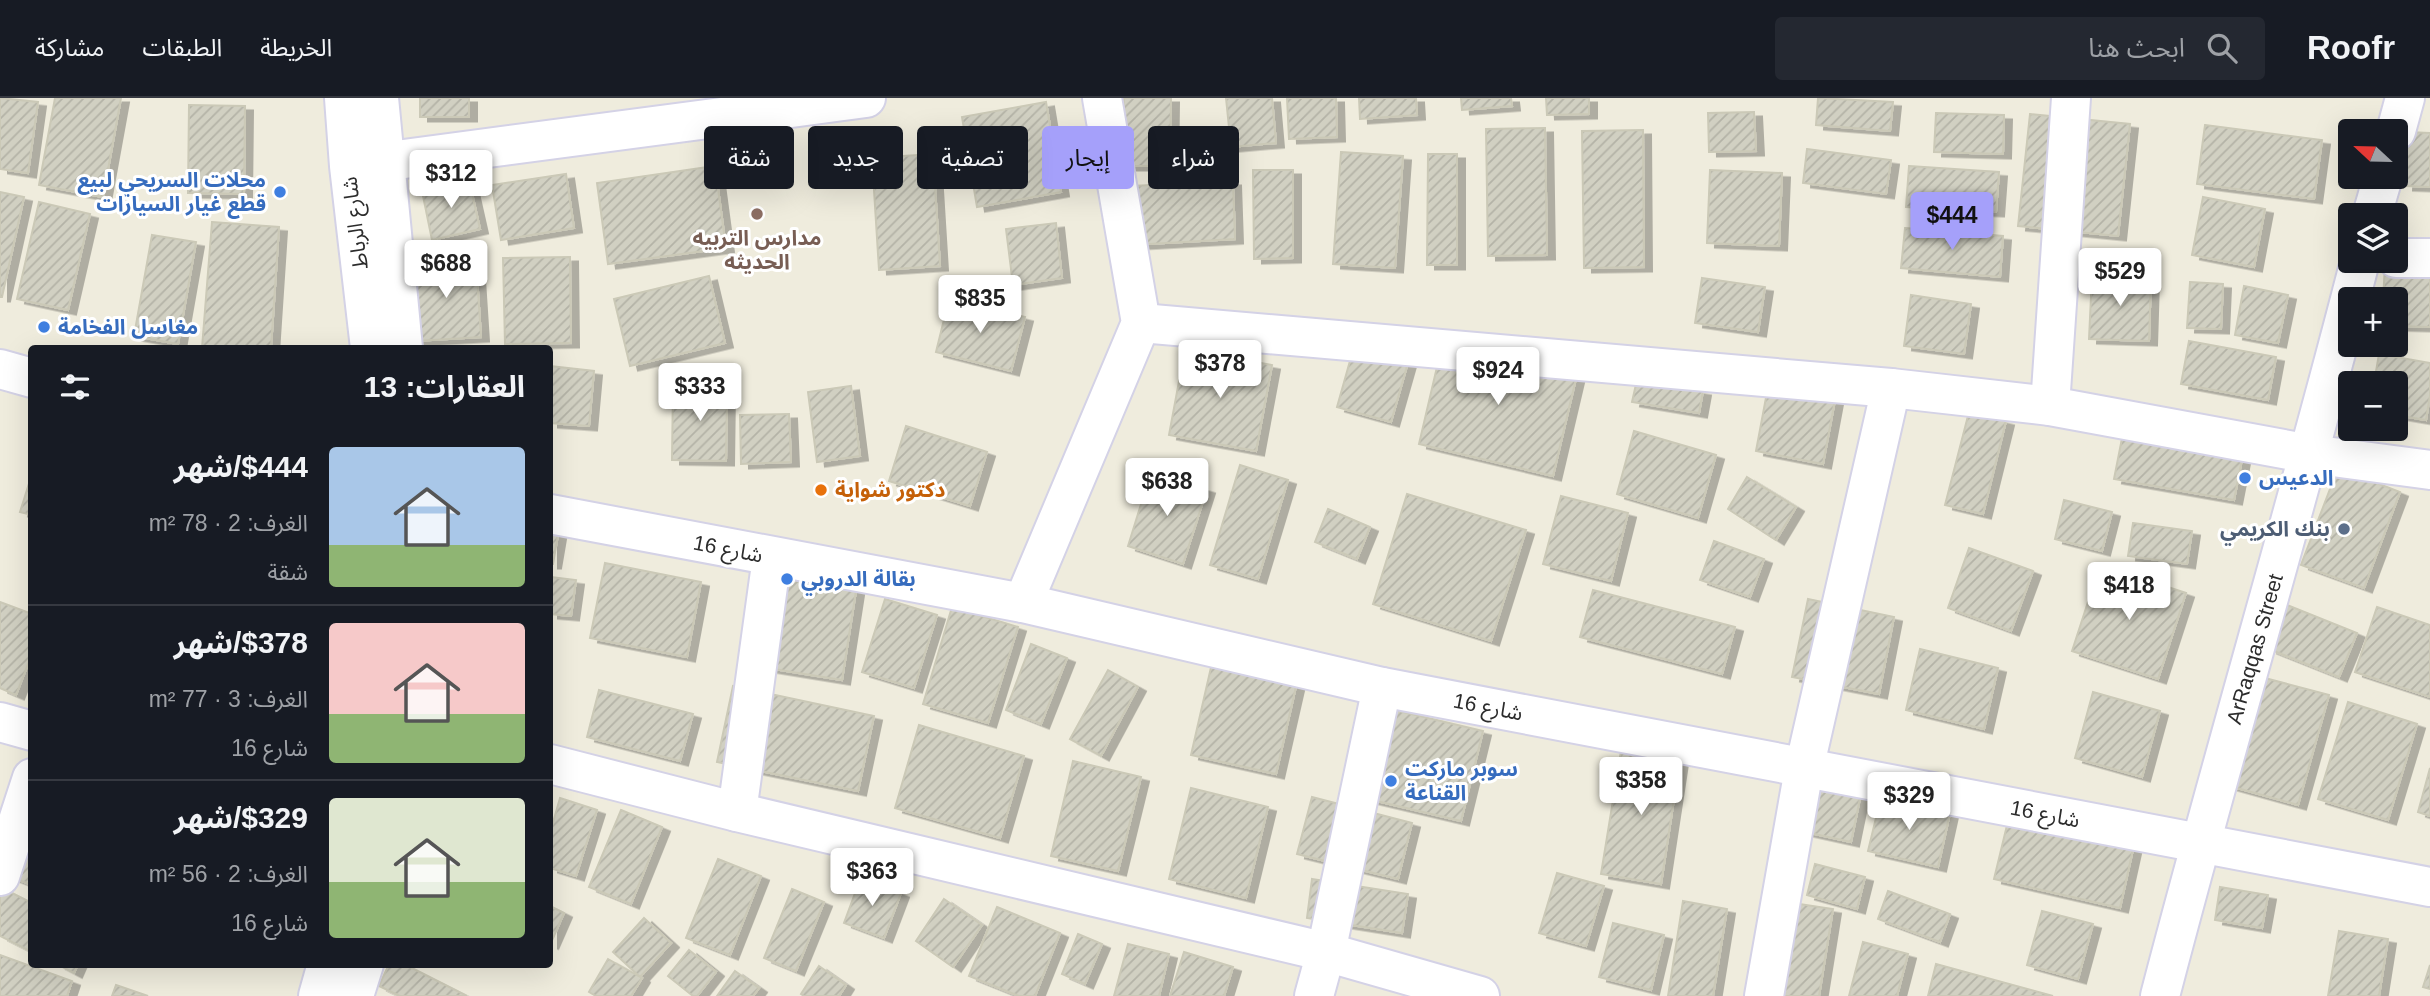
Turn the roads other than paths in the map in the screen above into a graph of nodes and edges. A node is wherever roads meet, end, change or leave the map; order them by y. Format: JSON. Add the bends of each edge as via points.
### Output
{"nodes":[{"id":1,"x":344,"y":98,"type":"edge"},
{"id":2,"x":379,"y":98,"type":"edge"},
{"id":3,"x":866,"y":98,"type":"edge"},
{"id":4,"x":1102,"y":98,"type":"edge"},
{"id":5,"x":2071,"y":98,"type":"edge"},
{"id":6,"x":2405,"y":98,"type":"edge"},
{"id":7,"x":2399,"y":119,"type":"edge"},
{"id":8,"x":366,"y":164,"type":"junction"},
{"id":9,"x":2408,"y":258,"type":"edge"},
{"id":10,"x":2430,"y":258,"type":"edge"},
{"id":11,"x":2357,"y":273,"type":"edge"},
{"id":12,"x":1141,"y":323,"type":"junction"},
{"id":13,"x":370,"y":345,"type":"edge"},
{"id":14,"x":402,"y":345,"type":"edge"},
{"id":15,"x":0,"y":369,"type":"edge"},
{"id":16,"x":28,"y":377,"type":"edge"},
{"id":17,"x":1891,"y":388,"type":"junction"},
{"id":18,"x":2050,"y":406,"type":"junction"},
{"id":19,"x":2310,"y":454,"type":"junction"},
{"id":20,"x":2430,"y":470,"type":"edge"},
{"id":21,"x":553,"y":515,"type":"edge"},
{"id":22,"x":772,"y":557,"type":"junction"},
{"id":23,"x":1023,"y":603,"type":"junction"},
{"id":24,"x":1381,"y":687,"type":"junction"},
{"id":25,"x":0,"y":722,"type":"edge"},
{"id":26,"x":28,"y":730,"type":"edge"},
{"id":27,"x":553,"y":765,"type":"edge"},
{"id":28,"x":1804,"y":769,"type":"junction"},
{"id":29,"x":28,"y":790,"type":"edge"},
{"id":30,"x":737,"y":812,"type":"junction"},
{"id":31,"x":2200,"y":843,"type":"junction"},
{"id":32,"x":0,"y":876,"type":"edge"},
{"id":33,"x":2430,"y":887,"type":"edge"},
{"id":34,"x":1325,"y":952,"type":"junction"},
{"id":35,"x":326,"y":968,"type":"edge"},
{"id":36,"x":363,"y":968,"type":"edge"},
{"id":37,"x":318,"y":996,"type":"edge"},
{"id":38,"x":354,"y":996,"type":"edge"},
{"id":39,"x":1314,"y":996,"type":"edge"},
{"id":40,"x":1480,"y":996,"type":"edge"},
{"id":41,"x":1764,"y":996,"type":"edge"},
{"id":42,"x":2160,"y":996,"type":"edge"}],
"edges":[{"from":1,"to":8,"type":"street","name":"شارع الرباط"},
{"from":2,"to":8,"type":"street"},
{"from":3,"to":8,"type":"street"},
{"from":4,"to":12,"type":"street"},
{"from":5,"to":18,"type":"street"},
{"from":6,"to":7,"type":"street"},
{"from":8,"to":13,"type":"street","name":"شارع الرباط"},
{"from":8,"to":14,"type":"street"},
{"from":9,"to":10,"type":"street"},
{"from":11,"to":19,"type":"street","name":"ArRaqqas Street"},
{"from":12,"to":17,"type":"street"},
{"from":12,"to":23,"type":"street"},
{"from":15,"to":16,"type":"street"},
{"from":17,"to":18,"type":"street"},
{"from":17,"to":28,"type":"street"},
{"from":18,"to":19,"type":"street"},
{"from":19,"to":20,"type":"street"},
{"from":19,"to":31,"type":"street","name":"ArRaqqas Street"},
{"from":21,"to":22,"type":"street","name":"شارع 16"},
{"from":22,"to":23,"type":"street","name":"شارع 16"},
{"from":22,"to":30,"type":"street"},
{"from":23,"to":24,"type":"street","name":"شارع 16"},
{"from":24,"to":28,"type":"street","name":"شارع 16"},
{"from":24,"to":34,"type":"street"},
{"from":25,"to":26,"type":"street"},
{"from":27,"to":30,"type":"street"},
{"from":28,"to":31,"type":"street","name":"شارع 16"},
{"from":28,"to":41,"type":"street"},
{"from":29,"to":32,"type":"street"},
{"from":30,"to":34,"type":"street"},
{"from":31,"to":33,"type":"street","name":"شارع 16"},
{"from":31,"to":42,"type":"street","name":"ArRaqqas Street"},
{"from":34,"to":39,"type":"street"},
{"from":34,"to":40,"type":"street"},
{"from":35,"to":37,"type":"street"},
{"from":36,"to":38,"type":"street"}]}
